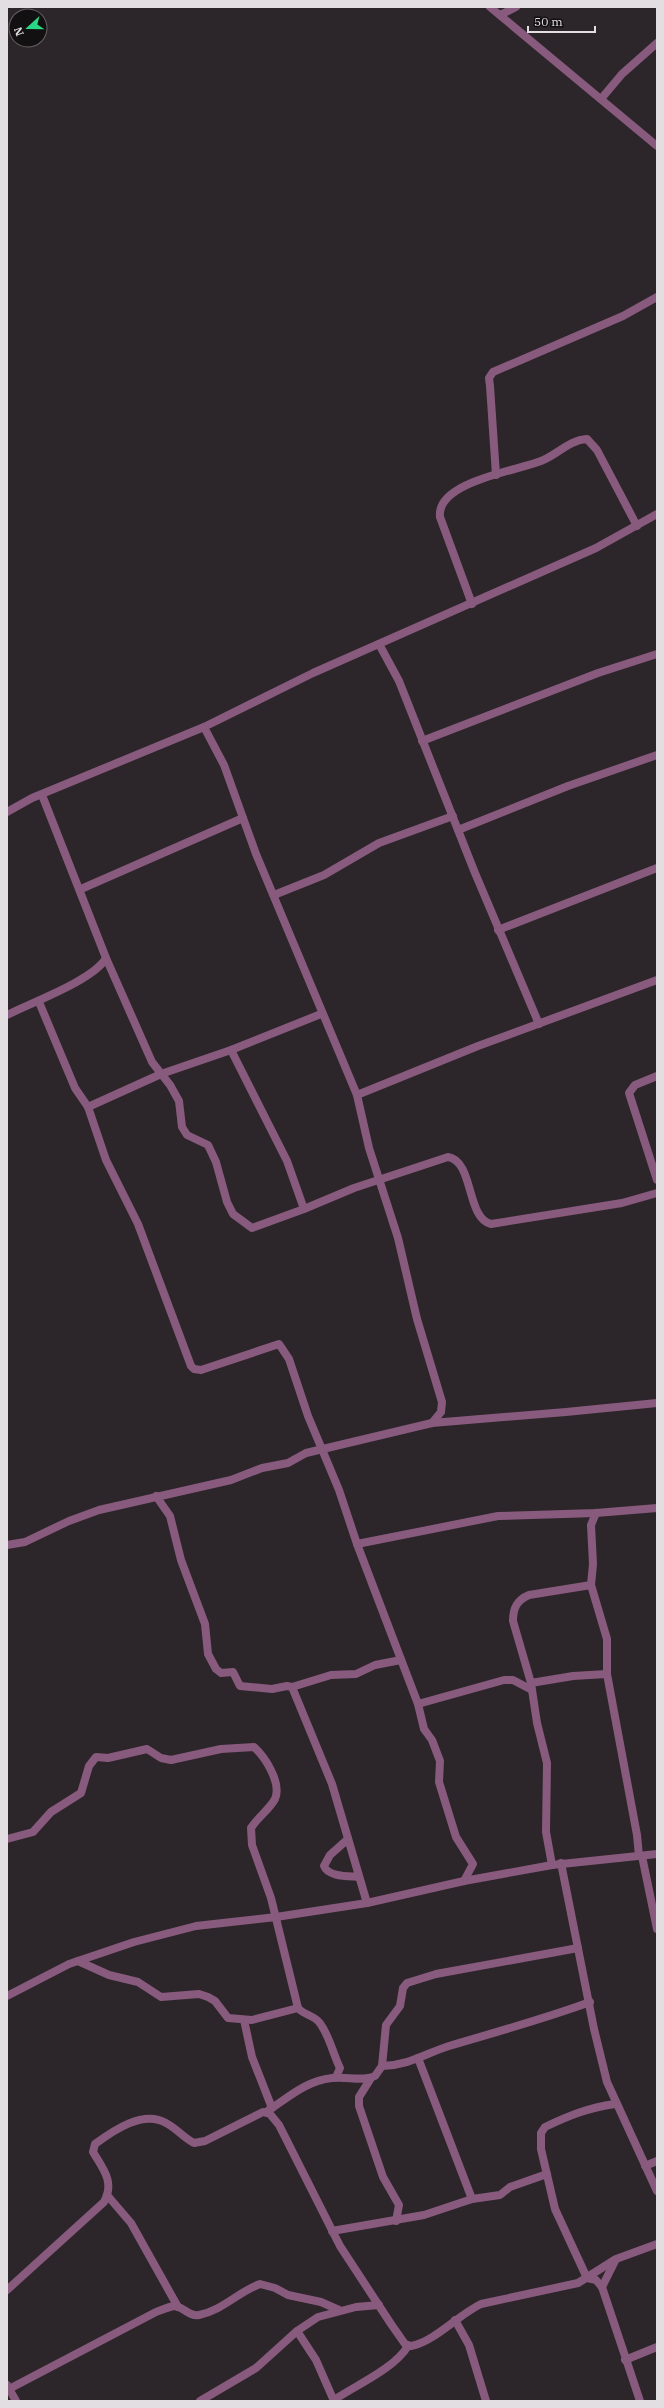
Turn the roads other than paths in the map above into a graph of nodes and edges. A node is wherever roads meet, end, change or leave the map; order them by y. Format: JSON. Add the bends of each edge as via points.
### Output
{"nodes":[{"id":1,"x":490,"y":7,"type":"edge"},
{"id":2,"x":516,"y":7,"type":"edge"},
{"id":3,"x":500,"y":15,"type":"junction"},
{"id":4,"x":657,"y":43,"type":"edge"},
{"id":5,"x":601,"y":99,"type":"junction"},
{"id":6,"x":657,"y":146,"type":"edge"},
{"id":7,"x":657,"y":297,"type":"edge"},
{"id":8,"x":496,"y":475,"type":"junction"},
{"id":9,"x":657,"y":514,"type":"edge"},
{"id":10,"x":637,"y":526,"type":"junction"},
{"id":11,"x":472,"y":604,"type":"junction"},
{"id":12,"x":379,"y":644,"type":"junction"},
{"id":13,"x":657,"y":654,"type":"edge"},
{"id":14,"x":204,"y":727,"type":"junction"},
{"id":15,"x":422,"y":741,"type":"junction"},
{"id":16,"x":657,"y":755,"type":"edge"},
{"id":17,"x":42,"y":794,"type":"junction"},
{"id":18,"x":7,"y":812,"type":"edge"},
{"id":19,"x":453,"y":816,"type":"junction"},
{"id":20,"x":243,"y":818,"type":"junction"},
{"id":21,"x":458,"y":830,"type":"junction"},
{"id":22,"x":657,"y":868,"type":"edge"},
{"id":23,"x":81,"y":889,"type":"junction"},
{"id":24,"x":274,"y":895,"type":"junction"},
{"id":25,"x":498,"y":930,"type":"junction"},
{"id":26,"x":106,"y":958,"type":"junction"},
{"id":27,"x":657,"y":980,"type":"edge"},
{"id":28,"x":39,"y":1002,"type":"junction"},
{"id":29,"x":321,"y":1014,"type":"junction"},
{"id":30,"x":7,"y":1015,"type":"edge"},
{"id":31,"x":539,"y":1024,"type":"junction"},
{"id":32,"x":231,"y":1050,"type":"junction"},
{"id":33,"x":161,"y":1074,"type":"junction"},
{"id":34,"x":657,"y":1076,"type":"edge"},
{"id":35,"x":357,"y":1095,"type":"junction"},
{"id":36,"x":88,"y":1107,"type":"junction"},
{"id":37,"x":378,"y":1179,"type":"junction"},
{"id":38,"x":657,"y":1180,"type":"edge"},
{"id":39,"x":657,"y":1193,"type":"edge"},
{"id":40,"x":304,"y":1209,"type":"junction"},
{"id":41,"x":657,"y":1402,"type":"edge"},
{"id":42,"x":432,"y":1422,"type":"junction"},
{"id":43,"x":322,"y":1451,"type":"junction"},
{"id":44,"x":156,"y":1496,"type":"junction"},
{"id":45,"x":657,"y":1508,"type":"edge"},
{"id":46,"x":596,"y":1513,"type":"junction"},
{"id":47,"x":357,"y":1544,"type":"junction"},
{"id":48,"x":7,"y":1545,"type":"edge"},
{"id":49,"x":590,"y":1585,"type":"junction"},
{"id":50,"x":401,"y":1660,"type":"junction"},
{"id":51,"x":527,"y":1669,"type":"junction"},
{"id":52,"x":607,"y":1674,"type":"junction"},
{"id":53,"x":513,"y":1680,"type":"junction"},
{"id":54,"x":531,"y":1686,"type":"junction"},
{"id":55,"x":292,"y":1687,"type":"junction"},
{"id":56,"x":418,"y":1704,"type":"junction"},
{"id":57,"x":7,"y":1839,"type":"edge"},
{"id":58,"x":348,"y":1839,"type":"junction"},
{"id":59,"x":657,"y":1854,"type":"edge"},
{"id":60,"x":641,"y":1856,"type":"junction"},
{"id":61,"x":561,"y":1863,"type":"junction"},
{"id":62,"x":552,"y":1865,"type":"junction"},
{"id":63,"x":359,"y":1877,"type":"junction"},
{"id":64,"x":464,"y":1881,"type":"junction"},
{"id":65,"x":367,"y":1903,"type":"junction"},
{"id":66,"x":276,"y":1917,"type":"junction"},
{"id":67,"x":657,"y":1929,"type":"edge"},
{"id":68,"x":578,"y":1948,"type":"junction"},
{"id":69,"x":78,"y":1961,"type":"junction"},
{"id":70,"x":7,"y":1996,"type":"edge"},
{"id":71,"x":590,"y":2002,"type":"junction"},
{"id":72,"x":298,"y":2008,"type":"junction"},
{"id":73,"x":244,"y":2020,"type":"junction"},
{"id":74,"x":418,"y":2058,"type":"junction"},
{"id":75,"x":382,"y":2066,"type":"junction"},
{"id":76,"x":336,"y":2078,"type":"junction"},
{"id":77,"x":371,"y":2078,"type":"junction"},
{"id":78,"x":615,"y":2104,"type":"junction"},
{"id":79,"x":269,"y":2110,"type":"junction"},
{"id":80,"x":657,"y":2161,"type":"edge"},
{"id":81,"x":645,"y":2166,"type":"junction"},
{"id":82,"x":547,"y":2174,"type":"junction"},
{"id":83,"x":657,"y":2191,"type":"edge"},
{"id":84,"x":107,"y":2195,"type":"junction"},
{"id":85,"x":472,"y":2199,"type":"junction"},
{"id":86,"x":396,"y":2221,"type":"junction"},
{"id":87,"x":332,"y":2231,"type":"junction"},
{"id":88,"x":657,"y":2244,"type":"edge"},
{"id":89,"x":616,"y":2259,"type":"junction"},
{"id":90,"x":587,"y":2278,"type":"junction"},
{"id":91,"x":602,"y":2287,"type":"junction"},
{"id":92,"x":7,"y":2290,"type":"edge"},
{"id":93,"x":379,"y":2305,"type":"junction"},
{"id":94,"x":178,"y":2307,"type":"junction"},
{"id":95,"x":339,"y":2310,"type":"junction"},
{"id":96,"x":455,"y":2320,"type":"junction"},
{"id":97,"x":297,"y":2330,"type":"junction"},
{"id":98,"x":408,"y":2346,"type":"junction"},
{"id":99,"x":657,"y":2347,"type":"edge"},
{"id":100,"x":625,"y":2360,"type":"junction"},
{"id":101,"x":8,"y":2387,"type":"edge"},
{"id":102,"x":334,"y":2400,"type":"edge"},
{"id":103,"x":16,"y":2401,"type":"edge"},
{"id":104,"x":200,"y":2401,"type":"edge"},
{"id":105,"x":486,"y":2401,"type":"edge"},
{"id":106,"x":640,"y":2401,"type":"edge"}],
"edges":[{"from":1,"to":3,"type":"street"},
{"from":2,"to":3,"type":"street"},
{"from":3,"to":5,"type":"street"},
{"from":4,"to":5,"type":"street","via":[[622,74]]},
{"from":5,"to":6,"type":"street"},
{"from":7,"to":8,"type":"street","via":[[623,316],[493,372],[489,378]]},
{"from":8,"to":10,"type":"street","via":[[540,462],[579,440],[587,439],[597,450]]},
{"from":8,"to":11,"type":"street","via":[[452,492],[444,500],[439,511]]},
{"from":9,"to":10,"type":"street"},
{"from":10,"to":11,"type":"street","via":[[596,548]]},
{"from":11,"to":12,"type":"street"},
{"from":12,"to":14,"type":"street","via":[[313,673]]},
{"from":12,"to":15,"type":"street","via":[[399,682]]},
{"from":13,"to":15,"type":"street","via":[[598,672]]},
{"from":14,"to":17,"type":"street"},
{"from":14,"to":20,"type":"street","via":[[224,765]]},
{"from":15,"to":19,"type":"street"},
{"from":16,"to":21,"type":"street","via":[[535,798]]},
{"from":17,"to":18,"type":"street"},
{"from":17,"to":23,"type":"street"},
{"from":19,"to":21,"type":"street"},
{"from":19,"to":24,"type":"street","via":[[379,843],[324,876]]},
{"from":20,"to":23,"type":"street"},
{"from":20,"to":24,"type":"street"},
{"from":21,"to":25,"type":"street"},
{"from":22,"to":25,"type":"street"},
{"from":23,"to":26,"type":"street"},
{"from":24,"to":29,"type":"street"},
{"from":25,"to":31,"type":"street"},
{"from":26,"to":28,"type":"street","via":[[100,966]]},
{"from":26,"to":33,"type":"street","via":[[152,1062]]},
{"from":27,"to":31,"type":"street"},
{"from":28,"to":30,"type":"street"},
{"from":28,"to":36,"type":"street","via":[[75,1088]]},
{"from":29,"to":32,"type":"street"},
{"from":29,"to":35,"type":"street","via":[[343,1057]]},
{"from":31,"to":35,"type":"street"},
{"from":32,"to":33,"type":"street"},
{"from":32,"to":40,"type":"street","via":[[287,1161]]},
{"from":33,"to":36,"type":"street"},
{"from":33,"to":40,"type":"street","via":[[179,1101],[182,1127],[187,1135],[205,1143],[210,1149],[233,1214],[252,1228]]},
{"from":34,"to":38,"type":"street","via":[[635,1085],[629,1093]]},
{"from":35,"to":37,"type":"street"},
{"from":36,"to":43,"type":"street","via":[[106,1160],[138,1224],[191,1366],[201,1370],[276,1344],[281,1345],[289,1359]]},
{"from":37,"to":39,"type":"street","via":[[444,1157],[452,1157],[462,1168],[480,1217],[491,1224],[622,1203]]},
{"from":37,"to":40,"type":"street"},
{"from":37,"to":42,"type":"street","via":[[398,1238],[417,1319],[442,1402],[441,1412]]},
{"from":41,"to":42,"type":"street"},
{"from":42,"to":43,"type":"street"},
{"from":43,"to":44,"type":"street","via":[[306,1453],[288,1463],[262,1468],[231,1480]]},
{"from":43,"to":47,"type":"street","via":[[339,1490]]},
{"from":44,"to":48,"type":"street","via":[[99,1510],[25,1542]]},
{"from":44,"to":55,"type":"street","via":[[170,1516],[181,1560],[205,1624],[206,1648],[216,1669],[221,1673],[235,1674],[240,1686],[272,1689]]},
{"from":45,"to":46,"type":"street"},
{"from":46,"to":47,"type":"street","via":[[498,1516]]},
{"from":46,"to":49,"type":"street","via":[[591,1525],[593,1564]]},
{"from":47,"to":50,"type":"street"},
{"from":49,"to":51,"type":"street","via":[[543,1591],[522,1598],[514,1607],[513,1621]]},
{"from":49,"to":52,"type":"street","via":[[607,1639]]},
{"from":50,"to":55,"type":"street","via":[[375,1665],[356,1674],[331,1675]]},
{"from":50,"to":56,"type":"street"},
{"from":51,"to":53,"type":"street","via":[[522,1676]]},
{"from":51,"to":54,"type":"street"},
{"from":52,"to":54,"type":"street","via":[[572,1676]]},
{"from":52,"to":60,"type":"street"},
{"from":53,"to":54,"type":"street"},
{"from":53,"to":56,"type":"street","via":[[490,1682]]},
{"from":54,"to":62,"type":"street","via":[[547,1763],[546,1832]]},
{"from":55,"to":58,"type":"street","via":[[332,1784]]},
{"from":56,"to":64,"type":"street","via":[[424,1729],[432,1740],[440,1761],[439,1782],[456,1837],[473,1864]]},
{"from":57,"to":66,"type":"street","via":[[33,1832],[51,1812],[81,1793],[89,1766],[96,1757],[108,1758],[147,1749],[161,1758],[171,1760],[221,1749],[254,1747],[261,1753],[275,1782],[276,1798],[250,1833],[254,1855]]},
{"from":58,"to":63,"type":"street"},
{"from":58,"to":63,"type":"street","via":[[330,1855],[324,1866],[335,1874]]},
{"from":59,"to":60,"type":"street"},
{"from":60,"to":61,"type":"street"},
{"from":60,"to":67,"type":"street"},
{"from":61,"to":62,"type":"street"},
{"from":61,"to":68,"type":"street"},
{"from":62,"to":64,"type":"street"},
{"from":63,"to":65,"type":"street"},
{"from":64,"to":65,"type":"street"},
{"from":65,"to":66,"type":"street"},
{"from":66,"to":69,"type":"street","via":[[196,1926]]},
{"from":66,"to":72,"type":"street"},
{"from":68,"to":71,"type":"street"},
{"from":68,"to":75,"type":"street","via":[[436,1974],[407,1983],[403,1988],[400,2006],[386,2025]]},
{"from":69,"to":70,"type":"street","via":[[51,1971]]},
{"from":69,"to":73,"type":"street","via":[[109,1975],[142,1984],[161,1997],[199,1994],[208,1997],[227,2018]]},
{"from":71,"to":74,"type":"street"},
{"from":71,"to":78,"type":"street","via":[[600,2056]]},
{"from":72,"to":73,"type":"street"},
{"from":72,"to":76,"type":"street","via":[[314,2018],[322,2028],[340,2068]]},
{"from":73,"to":79,"type":"street","via":[[252,2057]]},
{"from":74,"to":75,"type":"street","via":[[407,2064]]},
{"from":74,"to":85,"type":"street"},
{"from":75,"to":77,"type":"street"},
{"from":76,"to":77,"type":"street"},
{"from":76,"to":79,"type":"street","via":[[306,2085]]},
{"from":77,"to":86,"type":"street","via":[[359,2097],[359,2106],[383,2177],[399,2205]]},
{"from":78,"to":81,"type":"street"},
{"from":78,"to":82,"type":"street","via":[[584,2109],[545,2127],[540,2140]]},
{"from":79,"to":84,"type":"street","via":[[200,2142],[192,2142],[175,2128],[155,2118],[143,2118],[109,2135],[95,2144],[93,2150],[108,2178]]},
{"from":79,"to":87,"type":"street","via":[[291,2145]]},
{"from":80,"to":81,"type":"street"},
{"from":81,"to":83,"type":"street"},
{"from":82,"to":85,"type":"street","via":[[510,2187],[500,2195]]},
{"from":82,"to":90,"type":"street","via":[[555,2209]]},
{"from":84,"to":92,"type":"street","via":[[99,2206]]},
{"from":84,"to":94,"type":"street","via":[[131,2223]]},
{"from":85,"to":86,"type":"street","via":[[424,2215]]},
{"from":86,"to":87,"type":"street"},
{"from":87,"to":93,"type":"street"},
{"from":88,"to":89,"type":"street"},
{"from":89,"to":90,"type":"street"},
{"from":89,"to":91,"type":"street"},
{"from":90,"to":91,"type":"street","via":[[596,2280]]},
{"from":90,"to":96,"type":"street","via":[[568,2287],[492,2301],[467,2311]]},
{"from":91,"to":100,"type":"street"},
{"from":93,"to":95,"type":"street"},
{"from":93,"to":98,"type":"street"},
{"from":94,"to":95,"type":"street","via":[[190,2314],[202,2314],[225,2305],[263,2283],[288,2295],[321,2302]]},
{"from":94,"to":101,"type":"street","via":[[169,2307],[150,2315]]},
{"from":95,"to":97,"type":"street","via":[[318,2317]]},
{"from":96,"to":98,"type":"street","via":[[417,2345]]},
{"from":96,"to":105,"type":"street","via":[[469,2345]]},
{"from":97,"to":102,"type":"street","via":[[319,2366]]},
{"from":97,"to":104,"type":"street","via":[[256,2368]]},
{"from":98,"to":102,"type":"street","via":[[402,2356]]},
{"from":99,"to":100,"type":"street"},
{"from":100,"to":106,"type":"street"},
{"from":101,"to":103,"type":"street"}]}
